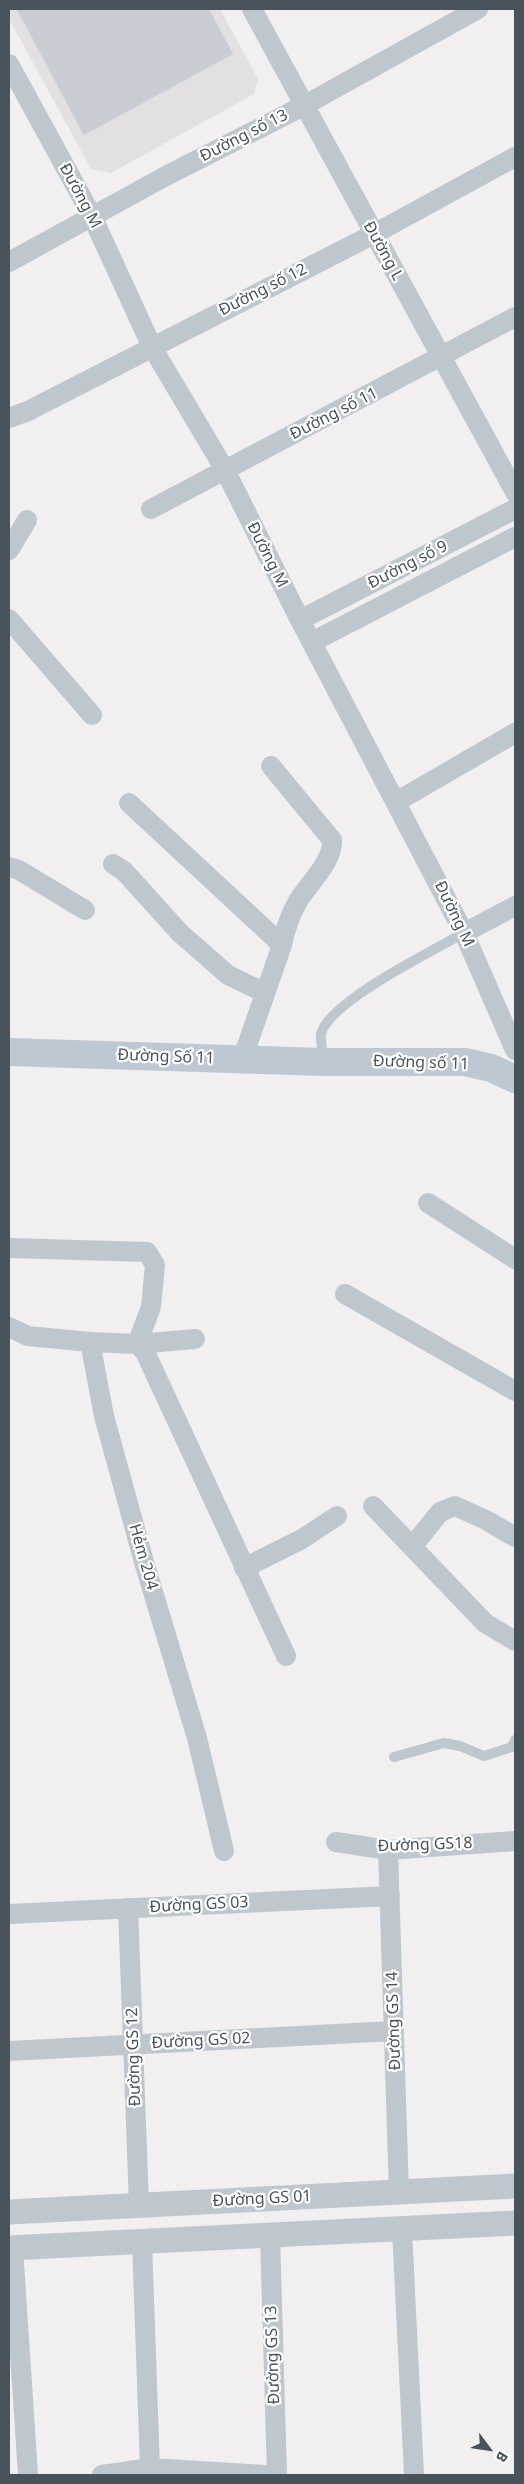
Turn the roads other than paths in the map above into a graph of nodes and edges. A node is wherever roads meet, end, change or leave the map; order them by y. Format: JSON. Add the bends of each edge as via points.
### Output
{"nodes":[{"id":1,"x":252,"y":9,"type":"edge"},
{"id":2,"x":478,"y":9,"type":"edge"},
{"id":3,"x":9,"y":64,"type":"edge"},
{"id":4,"x":305,"y":105,"type":"junction"},
{"id":5,"x":515,"y":158,"type":"edge"},
{"id":6,"x":92,"y":216,"type":"junction"},
{"id":7,"x":374,"y":234,"type":"junction"},
{"id":8,"x":9,"y":262,"type":"edge"},
{"id":9,"x":515,"y":317,"type":"edge"},
{"id":10,"x":152,"y":347,"type":"junction"},
{"id":11,"x":442,"y":358,"type":"junction"},
{"id":12,"x":9,"y":418,"type":"edge"},
{"id":13,"x":225,"y":470,"type":"junction"},
{"id":14,"x":515,"y":492,"type":"edge"},
{"id":15,"x":151,"y":509,"type":"dead end"},
{"id":16,"x":515,"y":509,"type":"edge"},
{"id":17,"x":27,"y":520,"type":"dead end"},
{"id":18,"x":515,"y":537,"type":"edge"},
{"id":19,"x":9,"y":550,"type":"edge"},
{"id":20,"x":9,"y":619,"type":"edge"},
{"id":21,"x":300,"y":620,"type":"junction"},
{"id":22,"x":312,"y":642,"type":"junction"},
{"id":23,"x":92,"y":715,"type":"dead end"},
{"id":24,"x":515,"y":733,"type":"edge"},
{"id":25,"x":271,"y":766,"type":"dead end"},
{"id":26,"x":396,"y":802,"type":"junction"},
{"id":27,"x":129,"y":803,"type":"dead end"},
{"id":28,"x":113,"y":864,"type":"dead end"},
{"id":29,"x":9,"y":867,"type":"edge"},
{"id":30,"x":515,"y":906,"type":"edge"},
{"id":31,"x":85,"y":910,"type":"dead end"},
{"id":32,"x":464,"y":933,"type":"junction"},
{"id":33,"x":282,"y":945,"type":"junction"},
{"id":34,"x":265,"y":993,"type":"junction"},
{"id":35,"x":515,"y":1050,"type":"edge"},
{"id":36,"x":9,"y":1052,"type":"edge"},
{"id":37,"x":242,"y":1060,"type":"junction"},
{"id":38,"x":324,"y":1062,"type":"junction"},
{"id":39,"x":515,"y":1079,"type":"edge"},
{"id":40,"x":428,"y":1203,"type":"dead end"},
{"id":41,"x":9,"y":1248,"type":"edge"},
{"id":42,"x":515,"y":1259,"type":"edge"},
{"id":43,"x":345,"y":1294,"type":"dead end"},
{"id":44,"x":9,"y":1327,"type":"edge"},
{"id":45,"x":195,"y":1339,"type":"dead end"},
{"id":46,"x":90,"y":1342,"type":"junction"},
{"id":47,"x":137,"y":1344,"type":"junction"},
{"id":48,"x":515,"y":1391,"type":"edge"},
{"id":49,"x":373,"y":1506,"type":"dead end"},
{"id":50,"x":337,"y":1516,"type":"dead end"},
{"id":51,"x":515,"y":1537,"type":"edge"},
{"id":52,"x":412,"y":1546,"type":"junction"},
{"id":53,"x":244,"y":1568,"type":"junction"},
{"id":54,"x":515,"y":1641,"type":"edge"},
{"id":55,"x":286,"y":1656,"type":"dead end"},
{"id":56,"x":515,"y":1740,"type":"edge"},
{"id":57,"x":394,"y":1757,"type":"dead end"},
{"id":58,"x":336,"y":1842,"type":"dead end"},
{"id":59,"x":515,"y":1842,"type":"edge"},
{"id":60,"x":388,"y":1850,"type":"junction"},
{"id":61,"x":224,"y":1851,"type":"dead end"},
{"id":62,"x":390,"y":1896,"type":"junction"},
{"id":63,"x":128,"y":1908,"type":"junction"},
{"id":64,"x":9,"y":1914,"type":"edge"},
{"id":65,"x":394,"y":2031,"type":"junction"},
{"id":66,"x":133,"y":2044,"type":"junction"},
{"id":67,"x":9,"y":2051,"type":"edge"},
{"id":68,"x":515,"y":2186,"type":"edge"},
{"id":69,"x":399,"y":2193,"type":"junction"},
{"id":70,"x":139,"y":2206,"type":"junction"},
{"id":71,"x":9,"y":2212,"type":"edge"},
{"id":72,"x":515,"y":2223,"type":"edge"},
{"id":73,"x":402,"y":2229,"type":"junction"},
{"id":74,"x":270,"y":2235,"type":"junction"},
{"id":75,"x":142,"y":2242,"type":"junction"},
{"id":76,"x":11,"y":2248,"type":"edge"},
{"id":77,"x":150,"y":2468,"type":"junction"},
{"id":78,"x":28,"y":2475,"type":"edge"},
{"id":79,"x":102,"y":2475,"type":"edge"},
{"id":80,"x":265,"y":2475,"type":"edge"},
{"id":81,"x":277,"y":2475,"type":"edge"},
{"id":82,"x":414,"y":2475,"type":"edge"}],
"edges":[{"from":1,"to":4,"type":"street","name":"Đường L"},
{"from":2,"to":4,"type":"street","name":"Đường số 13"},
{"from":3,"to":6,"type":"street","name":"Đường M"},
{"from":4,"to":6,"type":"street","name":"Đường số 13"},
{"from":4,"to":7,"type":"street","name":"Đường L"},
{"from":5,"to":7,"type":"street","name":"Đường số 12"},
{"from":6,"to":8,"type":"street","name":"Đường số 13"},
{"from":6,"to":10,"type":"street","name":"Đường M"},
{"from":7,"to":10,"type":"street","name":"Đường số 12"},
{"from":7,"to":11,"type":"street","name":"Đường L"},
{"from":9,"to":11,"type":"street","name":"Đường số 11"},
{"from":10,"to":12,"type":"street","name":"Đường số 12"},
{"from":10,"to":13,"type":"street","name":"Đường M"},
{"from":11,"to":13,"type":"street","name":"Đường số 11"},
{"from":11,"to":14,"type":"street","name":"Đường L"},
{"from":13,"to":15,"type":"street","name":"Đường số 11"},
{"from":13,"to":21,"type":"street","name":"Đường M"},
{"from":16,"to":21,"type":"street","name":"Đường số 9"},
{"from":17,"to":19,"type":"street"},
{"from":18,"to":22,"type":"street","name":"Đường số 9"},
{"from":20,"to":23,"type":"street"},
{"from":21,"to":22,"type":"street","name":"Đường M"},
{"from":22,"to":26,"type":"street","name":"Đường M"},
{"from":24,"to":26,"type":"street"},
{"from":25,"to":33,"type":"street","via":[[332,840],[330,854],[298,902]]},
{"from":26,"to":32,"type":"street","name":"Đường M"},
{"from":27,"to":33,"type":"street"},
{"from":28,"to":34,"type":"street","via":[[124,871],[180,933],[228,975]]},
{"from":29,"to":31,"type":"street","via":[[20,870]]},
{"from":30,"to":32,"type":"street"},
{"from":32,"to":35,"type":"street","name":"Đường M"},
{"from":32,"to":38,"type":"lane","via":[[352,998],[335,1012],[321,1034]]},
{"from":33,"to":34,"type":"street"},
{"from":34,"to":37,"type":"street"},
{"from":36,"to":37,"type":"main road","name":"Đường Số 11"},
{"from":37,"to":38,"type":"main road","name":"Đường Số 11"},
{"from":38,"to":39,"type":"main road","name":"Đường số 11","via":[[465,1062],[491,1068]]},
{"from":40,"to":42,"type":"street"},
{"from":41,"to":47,"type":"street","via":[[147,1252],[155,1265],[151,1307]]},
{"from":43,"to":48,"type":"street"},
{"from":44,"to":46,"type":"street","via":[[28,1336]]},
{"from":45,"to":47,"type":"street"},
{"from":46,"to":47,"type":"street"},
{"from":46,"to":61,"type":"street","name":"Hẻm 204","via":[[104,1416],[197,1738]]},
{"from":47,"to":53,"type":"street","via":[[144,1352]]},
{"from":49,"to":52,"type":"street"},
{"from":50,"to":53,"type":"street"},
{"from":51,"to":52,"type":"street","via":[[455,1506],[440,1512]]},
{"from":52,"to":54,"type":"street","via":[[485,1623]]},
{"from":53,"to":55,"type":"street"},
{"from":56,"to":57,"type":"lane","via":[[512,1747],[484,1756],[444,1743]]},
{"from":58,"to":60,"type":"street","name":"Đường GS18"},
{"from":59,"to":60,"type":"street","name":"Đường GS18"},
{"from":60,"to":62,"type":"street","name":"Đường GS 14"},
{"from":62,"to":63,"type":"street","name":"Đường GS 03"},
{"from":62,"to":65,"type":"street","name":"Đường GS 14"},
{"from":63,"to":64,"type":"street","name":"Đường GS 03"},
{"from":63,"to":66,"type":"street","name":"Đường GS 12"},
{"from":65,"to":66,"type":"street","name":"Đường GS 02"},
{"from":65,"to":69,"type":"street","name":"Đường GS 14"},
{"from":66,"to":67,"type":"street","name":"Đường GS 02"},
{"from":66,"to":70,"type":"street","name":"Đường GS 12"},
{"from":68,"to":69,"type":"street","name":"Đường GS 01"},
{"from":69,"to":70,"type":"street","name":"Đường GS 01"},
{"from":69,"to":73,"type":"street"},
{"from":70,"to":71,"type":"street","name":"Đường GS 01"},
{"from":70,"to":75,"type":"street"},
{"from":72,"to":73,"type":"street"},
{"from":73,"to":74,"type":"street"},
{"from":73,"to":82,"type":"street"},
{"from":74,"to":75,"type":"street"},
{"from":74,"to":81,"type":"street","name":"Đường GS 13"},
{"from":75,"to":76,"type":"street"},
{"from":75,"to":77,"type":"street"},
{"from":76,"to":78,"type":"street"},
{"from":77,"to":79,"type":"street"},
{"from":77,"to":80,"type":"street"}]}
